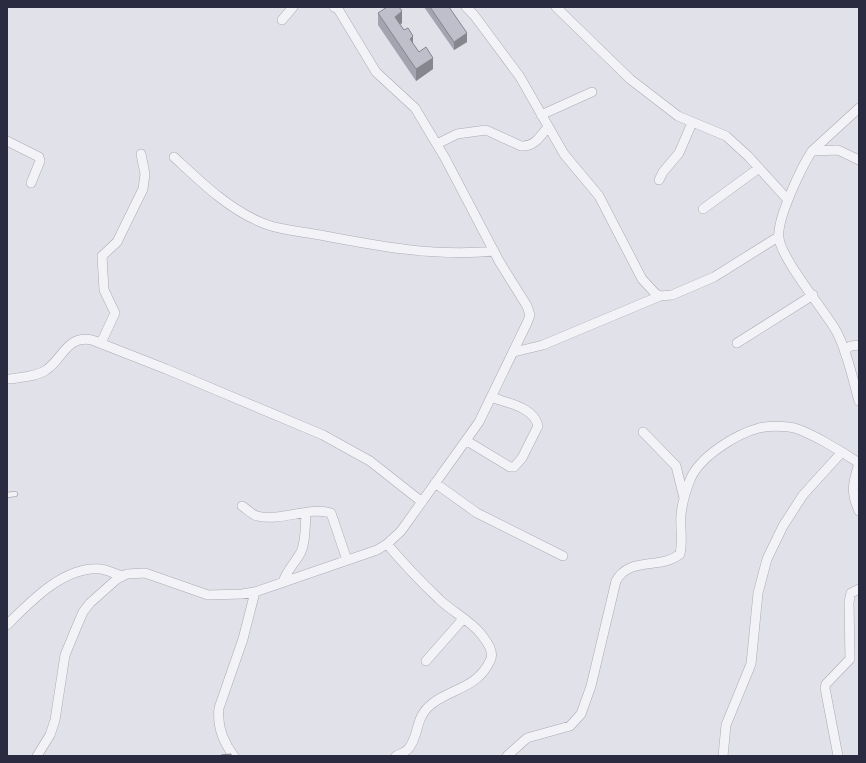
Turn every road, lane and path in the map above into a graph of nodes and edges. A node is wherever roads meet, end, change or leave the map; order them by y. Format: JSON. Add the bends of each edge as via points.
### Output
{"nodes":[{"id":1,"x":293,"y":7,"type":"edge"},
{"id":2,"x":334,"y":7,"type":"edge"},
{"id":3,"x":466,"y":7,"type":"edge"},
{"id":4,"x":556,"y":7,"type":"edge"},
{"id":5,"x":282,"y":20,"type":"dead end"},
{"id":6,"x":592,"y":92,"type":"dead end"},
{"id":7,"x":859,"y":108,"type":"edge"},
{"id":8,"x":540,"y":115,"type":"junction"},
{"id":9,"x":692,"y":123,"type":"junction"},
{"id":10,"x":547,"y":128,"type":"junction"},
{"id":11,"x":7,"y":141,"type":"edge"},
{"id":12,"x":436,"y":144,"type":"junction"},
{"id":13,"x":812,"y":151,"type":"junction"},
{"id":14,"x":141,"y":154,"type":"dead end"},
{"id":15,"x":174,"y":157,"type":"dead end"},
{"id":16,"x":859,"y":160,"type":"edge"},
{"id":17,"x":759,"y":168,"type":"junction"},
{"id":18,"x":659,"y":180,"type":"dead end"},
{"id":19,"x":31,"y":183,"type":"dead end"},
{"id":20,"x":788,"y":200,"type":"junction"},
{"id":21,"x":703,"y":210,"type":"dead end"},
{"id":22,"x":778,"y":237,"type":"junction"},
{"id":23,"x":494,"y":251,"type":"junction"},
{"id":24,"x":813,"y":295,"type":"junction"},
{"id":25,"x":660,"y":296,"type":"junction"},
{"id":26,"x":737,"y":343,"type":"dead end"},
{"id":27,"x":101,"y":344,"type":"junction"},
{"id":28,"x":858,"y":344,"type":"edge"},
{"id":29,"x":844,"y":350,"type":"junction"},
{"id":30,"x":514,"y":352,"type":"junction"},
{"id":31,"x":10,"y":379,"type":"dead end"},
{"id":32,"x":491,"y":397,"type":"junction"},
{"id":33,"x":859,"y":401,"type":"edge"},
{"id":34,"x":643,"y":432,"type":"dead end"},
{"id":35,"x":467,"y":441,"type":"junction"},
{"id":36,"x":842,"y":452,"type":"junction"},
{"id":37,"x":859,"y":463,"type":"edge"},
{"id":38,"x":678,"y":471,"type":"junction"},
{"id":39,"x":692,"y":474,"type":"junction"},
{"id":40,"x":435,"y":483,"type":"junction"},
{"id":41,"x":15,"y":494,"type":"dead end"},
{"id":42,"x":7,"y":495,"type":"edge"},
{"id":43,"x":684,"y":501,"type":"junction"},
{"id":44,"x":422,"y":502,"type":"junction"},
{"id":45,"x":242,"y":506,"type":"dead end"},
{"id":46,"x":859,"y":511,"type":"edge"},
{"id":47,"x":306,"y":514,"type":"junction"},
{"id":48,"x":387,"y":544,"type":"junction"},
{"id":49,"x":564,"y":556,"type":"dead end"},
{"id":50,"x":347,"y":560,"type":"junction"},
{"id":51,"x":122,"y":576,"type":"junction"},
{"id":52,"x":283,"y":582,"type":"junction"},
{"id":53,"x":859,"y":589,"type":"edge"},
{"id":54,"x":255,"y":592,"type":"junction"},
{"id":55,"x":463,"y":619,"type":"junction"},
{"id":56,"x":7,"y":625,"type":"edge"},
{"id":57,"x":426,"y":661,"type":"dead end"},
{"id":58,"x":37,"y":756,"type":"edge"},
{"id":59,"x":234,"y":756,"type":"edge"},
{"id":60,"x":396,"y":756,"type":"edge"},
{"id":61,"x":507,"y":756,"type":"edge"},
{"id":62,"x":722,"y":756,"type":"edge"},
{"id":63,"x":838,"y":756,"type":"edge"}],
"edges":[{"from":1,"to":5,"type":"street"},
{"from":2,"to":12,"type":"street","via":[[376,72],[415,108]]},
{"from":3,"to":8,"type":"street","via":[[520,77]]},
{"from":4,"to":9,"type":"street","via":[[630,79],[678,116]]},
{"from":6,"to":8,"type":"street"},
{"from":7,"to":13,"type":"street"},
{"from":8,"to":10,"type":"street"},
{"from":9,"to":17,"type":"street","via":[[726,136]]},
{"from":9,"to":18,"type":"street","via":[[679,153]]},
{"from":10,"to":12,"type":"street","via":[[534,144],[527,146],[486,130],[457,134]]},
{"from":10,"to":25,"type":"street","via":[[564,154],[599,196],[642,279]]},
{"from":11,"to":19,"type":"street","via":[[39,157],[39,166]]},
{"from":12,"to":23,"type":"street"},
{"from":13,"to":16,"type":"street","via":[[838,150]]},
{"from":13,"to":20,"type":"street"},
{"from":14,"to":27,"type":"street","via":[[145,174],[143,189],[117,242],[102,256],[104,290],[116,313]]},
{"from":15,"to":23,"type":"street","via":[[213,192],[258,222],[373,245],[465,254]]},
{"from":17,"to":20,"type":"street"},
{"from":17,"to":21,"type":"street"},
{"from":20,"to":22,"type":"street"},
{"from":22,"to":24,"type":"street","via":[[786,256]]},
{"from":22,"to":25,"type":"street","via":[[714,277],[672,295]]},
{"from":23,"to":30,"type":"street","via":[[530,315]]},
{"from":24,"to":26,"type":"street"},
{"from":24,"to":29,"type":"street","via":[[836,329]]},
{"from":25,"to":30,"type":"street","via":[[543,345]]},
{"from":27,"to":31,"type":"street","via":[[80,339],[66,348],[47,370]]},
{"from":27,"to":44,"type":"street","via":[[323,435],[370,461]]},
{"from":28,"to":29,"type":"street"},
{"from":29,"to":33,"type":"street"},
{"from":30,"to":32,"type":"street"},
{"from":32,"to":35,"type":"street"},
{"from":32,"to":35,"type":"street","via":[[535,415],[538,426],[522,458],[514,467],[510,467]]},
{"from":34,"to":38,"type":"street","via":[[673,462]]},
{"from":35,"to":40,"type":"street"},
{"from":36,"to":37,"type":"street"},
{"from":36,"to":39,"type":"street","via":[[797,429],[757,428],[722,445]]},
{"from":36,"to":62,"type":"street","via":[[803,495],[783,526],[767,559],[758,593],[751,664],[726,725]]},
{"from":37,"to":46,"type":"street","via":[[852,491]]},
{"from":38,"to":39,"type":"street"},
{"from":38,"to":43,"type":"street"},
{"from":39,"to":43,"type":"street"},
{"from":40,"to":44,"type":"street"},
{"from":40,"to":49,"type":"street","via":[[477,513]]},
{"from":41,"to":42,"type":"lane"},
{"from":43,"to":61,"type":"street","via":[[680,554],[669,559],[631,567],[620,573],[616,581],[591,686],[578,720],[570,726],[527,738]]},
{"from":44,"to":48,"type":"street","via":[[401,531]]},
{"from":45,"to":47,"type":"street","via":[[258,516]]},
{"from":47,"to":50,"type":"street","via":[[324,511],[331,513]]},
{"from":47,"to":52,"type":"street","via":[[301,552],[289,568]]},
{"from":48,"to":50,"type":"street"},
{"from":48,"to":55,"type":"street","via":[[439,599]]},
{"from":50,"to":52,"type":"street"},
{"from":51,"to":54,"type":"street","via":[[150,574],[208,595]]},
{"from":51,"to":56,"type":"street","via":[[99,569],[67,576],[33,600]]},
{"from":51,"to":58,"type":"street","via":[[83,612],[65,655],[55,720],[50,735]]},
{"from":52,"to":54,"type":"street"},
{"from":53,"to":63,"type":"street","via":[[851,593],[849,602],[850,659],[825,688]]},
{"from":54,"to":59,"type":"street","via":[[243,638],[219,708],[223,741]]},
{"from":55,"to":57,"type":"street"},
{"from":55,"to":60,"type":"street","via":[[484,639],[490,648],[492,659],[468,686],[434,702],[421,715],[408,748]]}]}
